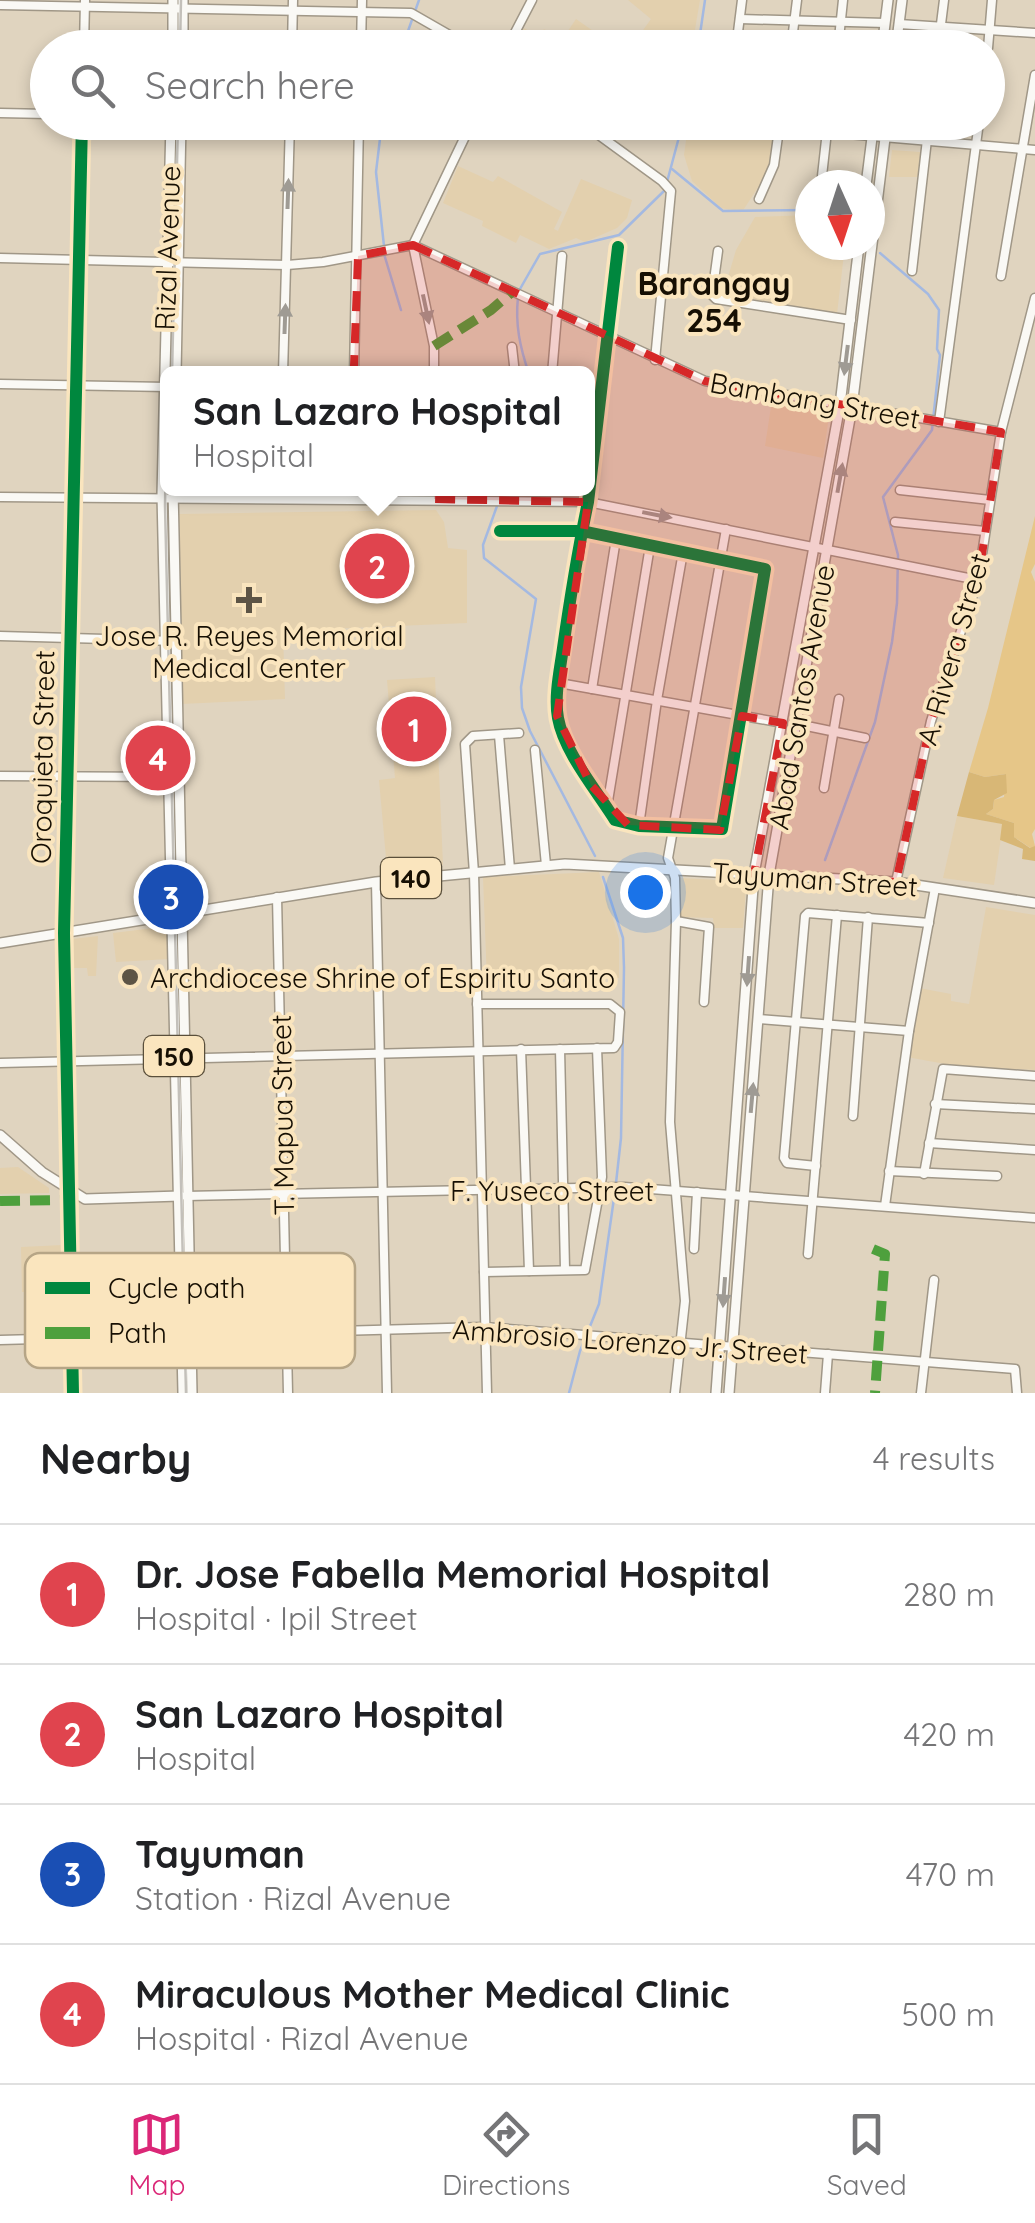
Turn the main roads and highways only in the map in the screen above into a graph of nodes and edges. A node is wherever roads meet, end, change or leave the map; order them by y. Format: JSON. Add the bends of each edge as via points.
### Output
{"nodes":[{"id":1,"x":888,"y":0,"type":"edge"},
{"id":2,"x":902,"y":0,"type":"edge"},
{"id":3,"x":178,"y":4,"type":"edge"},
{"id":4,"x":174,"y":30,"type":"edge"},
{"id":5,"x":181,"y":30,"type":"edge"},
{"id":6,"x":884,"y":30,"type":"edge"},
{"id":7,"x":898,"y":30,"type":"edge"},
{"id":8,"x":171,"y":140,"type":"edge"},
{"id":9,"x":181,"y":140,"type":"edge"},
{"id":10,"x":872,"y":140,"type":"edge"},
{"id":11,"x":885,"y":140,"type":"edge"},
{"id":12,"x":868,"y":170,"type":"edge"},
{"id":13,"x":856,"y":260,"type":"edge"},
{"id":14,"x":172,"y":262,"type":"junction"},
{"id":15,"x":166,"y":366,"type":"edge"},
{"id":16,"x":176,"y":366,"type":"edge"},
{"id":17,"x":166,"y":496,"type":"edge"},
{"id":18,"x":169,"y":496,"type":"edge"},
{"id":19,"x":167,"y":501,"type":"junction"},
{"id":20,"x":754,"y":874,"type":"junction"},
{"id":21,"x":769,"y":875,"type":"junction"},
{"id":22,"x":1035,"y":902,"type":"edge"},
{"id":23,"x":176,"y":914,"type":"junction"},
{"id":24,"x":0,"y":943,"type":"edge"},
{"id":25,"x":0,"y":1134,"type":"edge"},
{"id":26,"x":182,"y":1196,"type":"junction"},
{"id":27,"x":184,"y":1253,"type":"edge"},
{"id":28,"x":184,"y":1368,"type":"edge"},
{"id":29,"x":189,"y":1368,"type":"edge"},
{"id":30,"x":183,"y":1393,"type":"edge"},
{"id":31,"x":192,"y":1393,"type":"edge"},
{"id":32,"x":716,"y":1393,"type":"edge"},
{"id":33,"x":728,"y":1393,"type":"edge"}],
"edges":[{"from":1,"to":6,"type":"main road"},
{"from":2,"to":7,"type":"main road"},
{"from":3,"to":4,"type":"main road"},
{"from":3,"to":5,"type":"main road"},
{"from":8,"to":14,"type":"main road","name":"Rizal Avenue","number":"150"},
{"from":9,"to":14,"type":"main road","name":"Rizal Avenue","number":"150"},
{"from":10,"to":12,"type":"main road"},
{"from":21,"to":11,"type":"main road","name":"Abad Santos Avenue","one_way":true,"via":[[852,407]]},
{"from":13,"to":20,"type":"main road","name":"Abad Santos Avenue","one_way":true,"via":[[840,405]]},
{"from":14,"to":15,"type":"main road","name":"Rizal Avenue","number":"150"},
{"from":14,"to":16,"type":"main road","name":"Rizal Avenue","number":"150"},
{"from":17,"to":19,"type":"main road","name":"Rizal Avenue","number":"150"},
{"from":18,"to":19,"type":"main road","name":"Rizal Avenue","number":"150"},
{"from":19,"to":23,"type":"main road","name":"Rizal Avenue","number":"150"},
{"from":20,"to":21,"type":"main road","name":"Tayuman Street","number":"140"},
{"from":20,"to":23,"type":"main road","name":"Tayuman Street","number":"140","via":[[584,864],[510,868]]},
{"from":20,"to":32,"type":"main road","name":"Abad Santos Avenue","one_way":true},
{"from":21,"to":22,"type":"main road","name":"Tayuman Street","number":"140","via":[[896,882]]},
{"from":33,"to":21,"type":"main road","name":"Abad Santos Avenue","one_way":true},
{"from":23,"to":24,"type":"main road","name":"Tayuman Street","number":"140"},
{"from":23,"to":26,"type":"main road","name":"Rizal Avenue","number":"150"},
{"from":25,"to":26,"type":"main road","name":"F. Yuseco Street","via":[[68,1194]]},
{"from":26,"to":27,"type":"main road","name":"Rizal Avenue","number":"150"},
{"from":28,"to":30,"type":"main road","name":"Rizal Avenue","number":"150"},
{"from":29,"to":31,"type":"main road","name":"Rizal Avenue","number":"150"}]}
